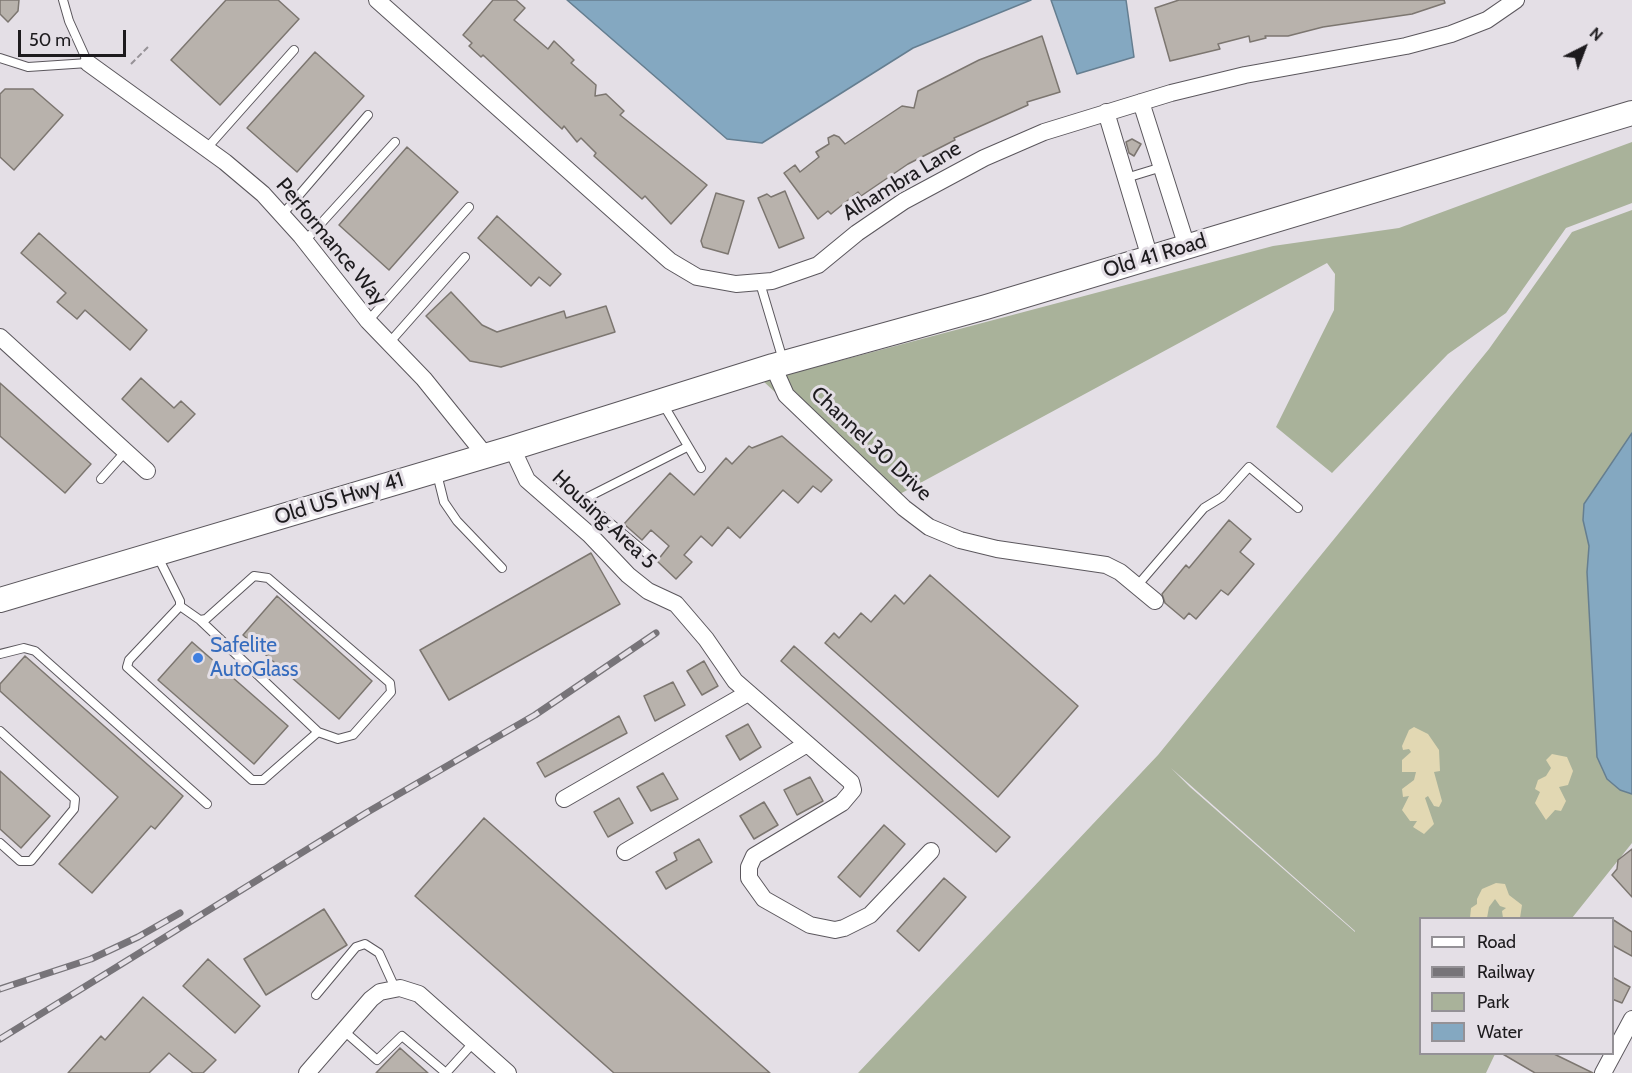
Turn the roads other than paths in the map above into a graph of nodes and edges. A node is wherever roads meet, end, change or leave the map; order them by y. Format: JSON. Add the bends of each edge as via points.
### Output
{"nodes":[{"id":1,"x":63,"y":0,"type":"edge"},
{"id":2,"x":376,"y":0,"type":"edge"},
{"id":3,"x":1509,"y":2,"type":"edge"},
{"id":4,"x":294,"y":50,"type":"dead end"},
{"id":5,"x":0,"y":58,"type":"edge"},
{"id":6,"x":88,"y":63,"type":"junction"},
{"id":7,"x":1141,"y":102,"type":"junction"},
{"id":8,"x":1106,"y":112,"type":"junction"},
{"id":9,"x":1632,"y":113,"type":"edge"},
{"id":10,"x":368,"y":115,"type":"dead end"},
{"id":11,"x":395,"y":142,"type":"dead end"},
{"id":12,"x":207,"y":148,"type":"junction"},
{"id":13,"x":1162,"y":167,"type":"junction"},
{"id":14,"x":1126,"y":178,"type":"junction"},
{"id":15,"x":469,"y":207,"type":"dead end"},
{"id":16,"x":282,"y":215,"type":"junction"},
{"id":17,"x":305,"y":241,"type":"junction"},
{"id":18,"x":1187,"y":247,"type":"junction"},
{"id":19,"x":465,"y":257,"type":"dead end"},
{"id":20,"x":1150,"y":258,"type":"junction"},
{"id":21,"x":760,"y":283,"type":"junction"},
{"id":22,"x":368,"y":321,"type":"junction"},
{"id":23,"x":0,"y":337,"type":"edge"},
{"id":24,"x":389,"y":343,"type":"junction"},
{"id":25,"x":779,"y":365,"type":"junction"},
{"id":26,"x":669,"y":398,"type":"junction"},
{"id":27,"x":687,"y":447,"type":"junction"},
{"id":28,"x":512,"y":448,"type":"junction"},
{"id":29,"x":126,"y":451,"type":"junction"},
{"id":30,"x":486,"y":456,"type":"junction"},
{"id":31,"x":701,"y":468,"type":"dead end"},
{"id":32,"x":147,"y":471,"type":"dead end"},
{"id":33,"x":436,"y":471,"type":"junction"},
{"id":34,"x":101,"y":479,"type":"dead end"},
{"id":35,"x":559,"y":480,"type":"dead end"},
{"id":36,"x":584,"y":499,"type":"junction"},
{"id":37,"x":1298,"y":508,"type":"dead end"},
{"id":38,"x":156,"y":554,"type":"junction"},
{"id":39,"x":652,"y":558,"type":"dead end"},
{"id":40,"x":502,"y":568,"type":"dead end"},
{"id":41,"x":1137,"y":585,"type":"junction"},
{"id":42,"x":0,"y":600,"type":"edge"},
{"id":43,"x":1155,"y":601,"type":"dead end"},
{"id":44,"x":180,"y":606,"type":"junction"},
{"id":45,"x":200,"y":620,"type":"junction"},
{"id":46,"x":0,"y":654,"type":"edge"},
{"id":47,"x":748,"y":693,"type":"junction"},
{"id":48,"x":0,"y":731,"type":"edge"},
{"id":49,"x":318,"y":732,"type":"junction"},
{"id":50,"x":807,"y":744,"type":"junction"},
{"id":51,"x":564,"y":799,"type":"dead end"},
{"id":52,"x":207,"y":804,"type":"dead end"},
{"id":53,"x":0,"y":843,"type":"edge"},
{"id":54,"x":932,"y":851,"type":"dead end"},
{"id":55,"x":625,"y":852,"type":"dead end"},
{"id":56,"x":395,"y":988,"type":"junction"},
{"id":57,"x":316,"y":995,"type":"dead end"},
{"id":58,"x":1632,"y":1019,"type":"edge"},
{"id":59,"x":344,"y":1031,"type":"junction"},
{"id":60,"x":474,"y":1042,"type":"junction"},
{"id":61,"x":1614,"y":1053,"type":"edge"},
{"id":62,"x":1613,"y":1055,"type":"edge"},
{"id":63,"x":307,"y":1073,"type":"edge"},
{"id":64,"x":508,"y":1073,"type":"edge"},
{"id":65,"x":1603,"y":1073,"type":"edge"}],
"edges":[{"from":1,"to":6,"type":"lane"},
{"from":2,"to":21,"type":"street","name":"Alhambra Lane","via":[[670,261],[697,277],[736,285]]},
{"from":3,"to":7,"type":"street","name":"Alhambra Lane","via":[[1487,20],[1451,34],[1245,75]]},
{"from":4,"to":12,"type":"lane"},
{"from":5,"to":6,"type":"lane","via":[[28,67]]},
{"from":6,"to":12,"type":"street","name":"Performance Way"},
{"from":7,"to":8,"type":"street","name":"Alhambra Lane"},
{"from":7,"to":13,"type":"street"},
{"from":8,"to":14,"type":"street"},
{"from":8,"to":21,"type":"street","name":"Alhambra Lane","via":[[1044,132],[984,158],[904,201],[818,265]]},
{"from":9,"to":18,"type":"street","name":"Old 41 Road"},
{"from":10,"to":16,"type":"lane"},
{"from":11,"to":17,"type":"lane"},
{"from":12,"to":16,"type":"street","name":"Performance Way"},
{"from":13,"to":14,"type":"lane"},
{"from":13,"to":18,"type":"street"},
{"from":14,"to":20,"type":"street"},
{"from":15,"to":22,"type":"lane"},
{"from":16,"to":17,"type":"street","name":"Performance Way"},
{"from":17,"to":22,"type":"street","name":"Performance Way"},
{"from":18,"to":20,"type":"street","name":"Old 41 Road"},
{"from":19,"to":24,"type":"lane"},
{"from":20,"to":25,"type":"street","name":"Old 41 Road"},
{"from":21,"to":25,"type":"lane"},
{"from":22,"to":24,"type":"street","name":"Performance Way"},
{"from":23,"to":29,"type":"street"},
{"from":24,"to":30,"type":"street","name":"Performance Way","via":[[424,379]]},
{"from":25,"to":26,"type":"street","name":"Old 41 Road"},
{"from":25,"to":41,"type":"street","name":"Channel 30 Drive","via":[[786,395],[904,508],[929,526],[960,540],[997,549],[1106,565]]},
{"from":26,"to":27,"type":"lane"},
{"from":26,"to":28,"type":"street","name":"Old US Hwy 41"},
{"from":27,"to":31,"type":"lane"},
{"from":27,"to":36,"type":"lane"},
{"from":28,"to":30,"type":"street","name":"Old US Hwy 41"},
{"from":28,"to":47,"type":"street","name":"Housing Area 5","via":[[527,480],[648,591],[676,604],[706,639],[725,670]]},
{"from":29,"to":32,"type":"street"},
{"from":29,"to":34,"type":"lane"},
{"from":30,"to":33,"type":"street","name":"Old US Hwy 41"},
{"from":33,"to":38,"type":"street","name":"Old US Hwy 41"},
{"from":33,"to":40,"type":"lane","via":[[444,502]]},
{"from":35,"to":36,"type":"lane"},
{"from":36,"to":39,"type":"lane"},
{"from":37,"to":41,"type":"lane","via":[[1249,467],[1222,497],[1204,508]]},
{"from":38,"to":42,"type":"street","name":"Old US Hwy 41"},
{"from":38,"to":44,"type":"lane"},
{"from":41,"to":43,"type":"street","name":"Channel 30 Drive"},
{"from":44,"to":45,"type":"lane"},
{"from":44,"to":49,"type":"lane","via":[[129,660],[129,670],[252,780],[263,780]]},
{"from":45,"to":49,"type":"lane"},
{"from":45,"to":49,"type":"lane","via":[[207,619],[254,576],[263,576],[390,683],[391,692],[353,735],[338,739]]},
{"from":46,"to":52,"type":"lane","via":[[24,648],[35,651]]},
{"from":47,"to":50,"type":"street","name":"Housing Area 5"},
{"from":47,"to":51,"type":"street"},
{"from":48,"to":53,"type":"lane","via":[[75,799],[74,809],[31,861],[20,861]]},
{"from":50,"to":54,"type":"street","name":"Housing Area 5","via":[[851,782],[853,790],[842,803],[754,856],[749,878],[764,899],[810,925],[844,928],[870,915]]},
{"from":50,"to":55,"type":"street"},
{"from":56,"to":57,"type":"lane","via":[[379,953],[365,944],[356,946]]},
{"from":56,"to":59,"type":"street","via":[[371,999]]},
{"from":56,"to":60,"type":"street","via":[[419,994]]},
{"from":58,"to":61,"type":"street"},
{"from":59,"to":60,"type":"lane","via":[[377,1060],[402,1036],[446,1073]]},
{"from":59,"to":63,"type":"street"},
{"from":60,"to":64,"type":"street"},
{"from":62,"to":65,"type":"street"}]}
